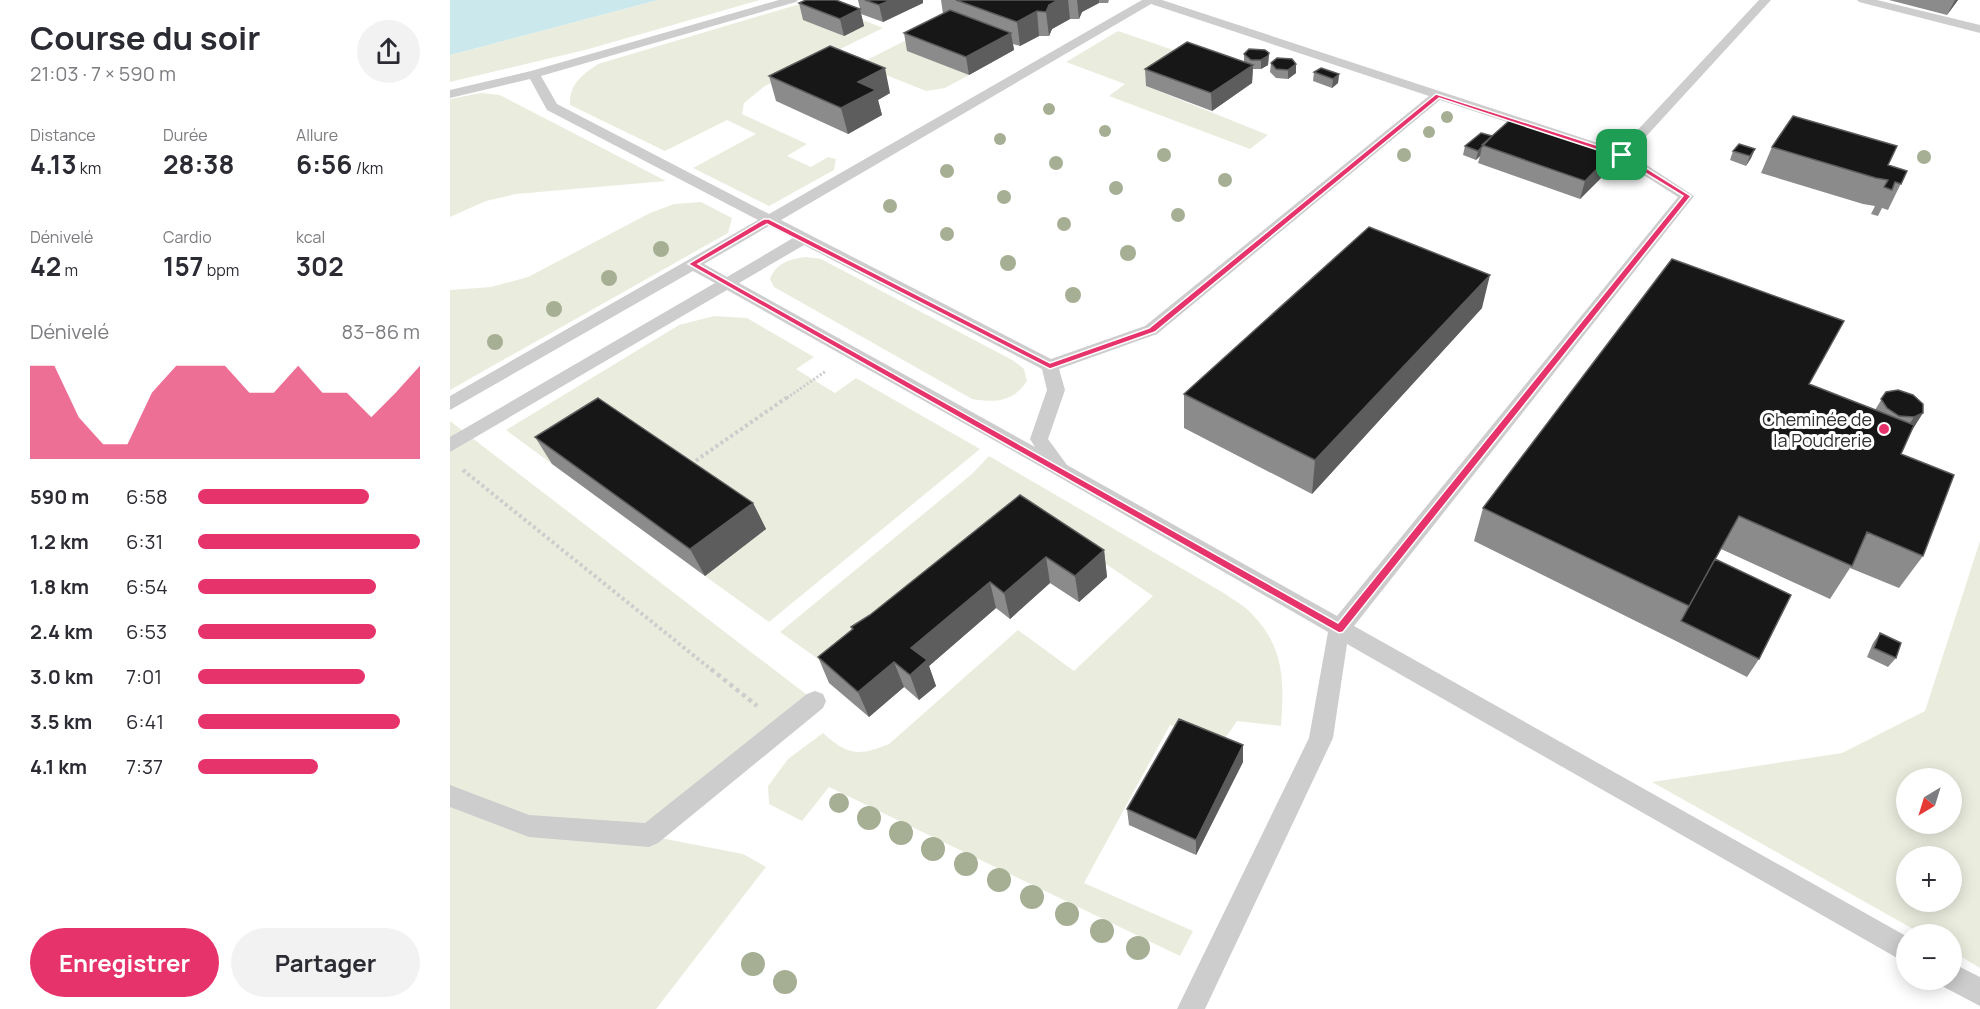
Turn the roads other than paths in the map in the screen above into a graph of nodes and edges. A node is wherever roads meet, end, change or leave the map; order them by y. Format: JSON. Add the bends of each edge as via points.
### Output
{"nodes":[{"id":1,"x":792,"y":0,"type":"edge"},
{"id":2,"x":1150,"y":0,"type":"edge"},
{"id":3,"x":1765,"y":0,"type":"edge"},
{"id":4,"x":1863,"y":0,"type":"edge"},
{"id":5,"x":1980,"y":29,"type":"edge"},
{"id":6,"x":534,"y":75,"type":"junction"},
{"id":7,"x":450,"y":94,"type":"edge"},
{"id":8,"x":1438,"y":95,"type":"junction"},
{"id":9,"x":1622,"y":155,"type":"junction"},
{"id":10,"x":766,"y":220,"type":"junction"},
{"id":11,"x":803,"y":239,"type":"junction"},
{"id":12,"x":692,"y":264,"type":"junction"},
{"id":13,"x":727,"y":284,"type":"junction"},
{"id":14,"x":1050,"y":366,"type":"junction"},
{"id":15,"x":450,"y":404,"type":"edge"},
{"id":16,"x":450,"y":445,"type":"edge"},
{"id":17,"x":1059,"y":470,"type":"junction"},
{"id":18,"x":1339,"y":629,"type":"junction"},
{"id":19,"x":815,"y":701,"type":"dead end"},
{"id":20,"x":450,"y":796,"type":"edge"},
{"id":21,"x":1896,"y":944,"type":"edge"},
{"id":22,"x":1962,"y":982,"type":"edge"},
{"id":23,"x":1980,"y":992,"type":"edge"},
{"id":24,"x":1191,"y":1009,"type":"edge"}],
"edges":[{"from":1,"to":6,"type":"lane"},
{"from":2,"to":8,"type":"lane"},
{"from":2,"to":10,"type":"lane"},
{"from":3,"to":9,"type":"lane"},
{"from":4,"to":5,"type":"lane"},
{"from":6,"to":7,"type":"lane"},
{"from":6,"to":10,"type":"lane","via":[[552,107]]},
{"from":8,"to":9,"type":"lane"},
{"from":8,"to":14,"type":"lane","via":[[1152,330]]},
{"from":9,"to":18,"type":"lane","via":[[1688,196]]},
{"from":10,"to":11,"type":"lane"},
{"from":10,"to":12,"type":"lane"},
{"from":11,"to":13,"type":"lane"},
{"from":11,"to":14,"type":"lane"},
{"from":12,"to":13,"type":"lane"},
{"from":12,"to":15,"type":"lane"},
{"from":13,"to":16,"type":"lane"},
{"from":13,"to":17,"type":"lane"},
{"from":14,"to":17,"type":"lane","via":[[1056,390],[1039,439]]},
{"from":17,"to":18,"type":"lane"},
{"from":18,"to":21,"type":"lane"},
{"from":18,"to":24,"type":"lane","via":[[1321,738]]},
{"from":19,"to":20,"type":"lane","via":[[649,835],[529,826]]},
{"from":22,"to":23,"type":"lane"}]}
